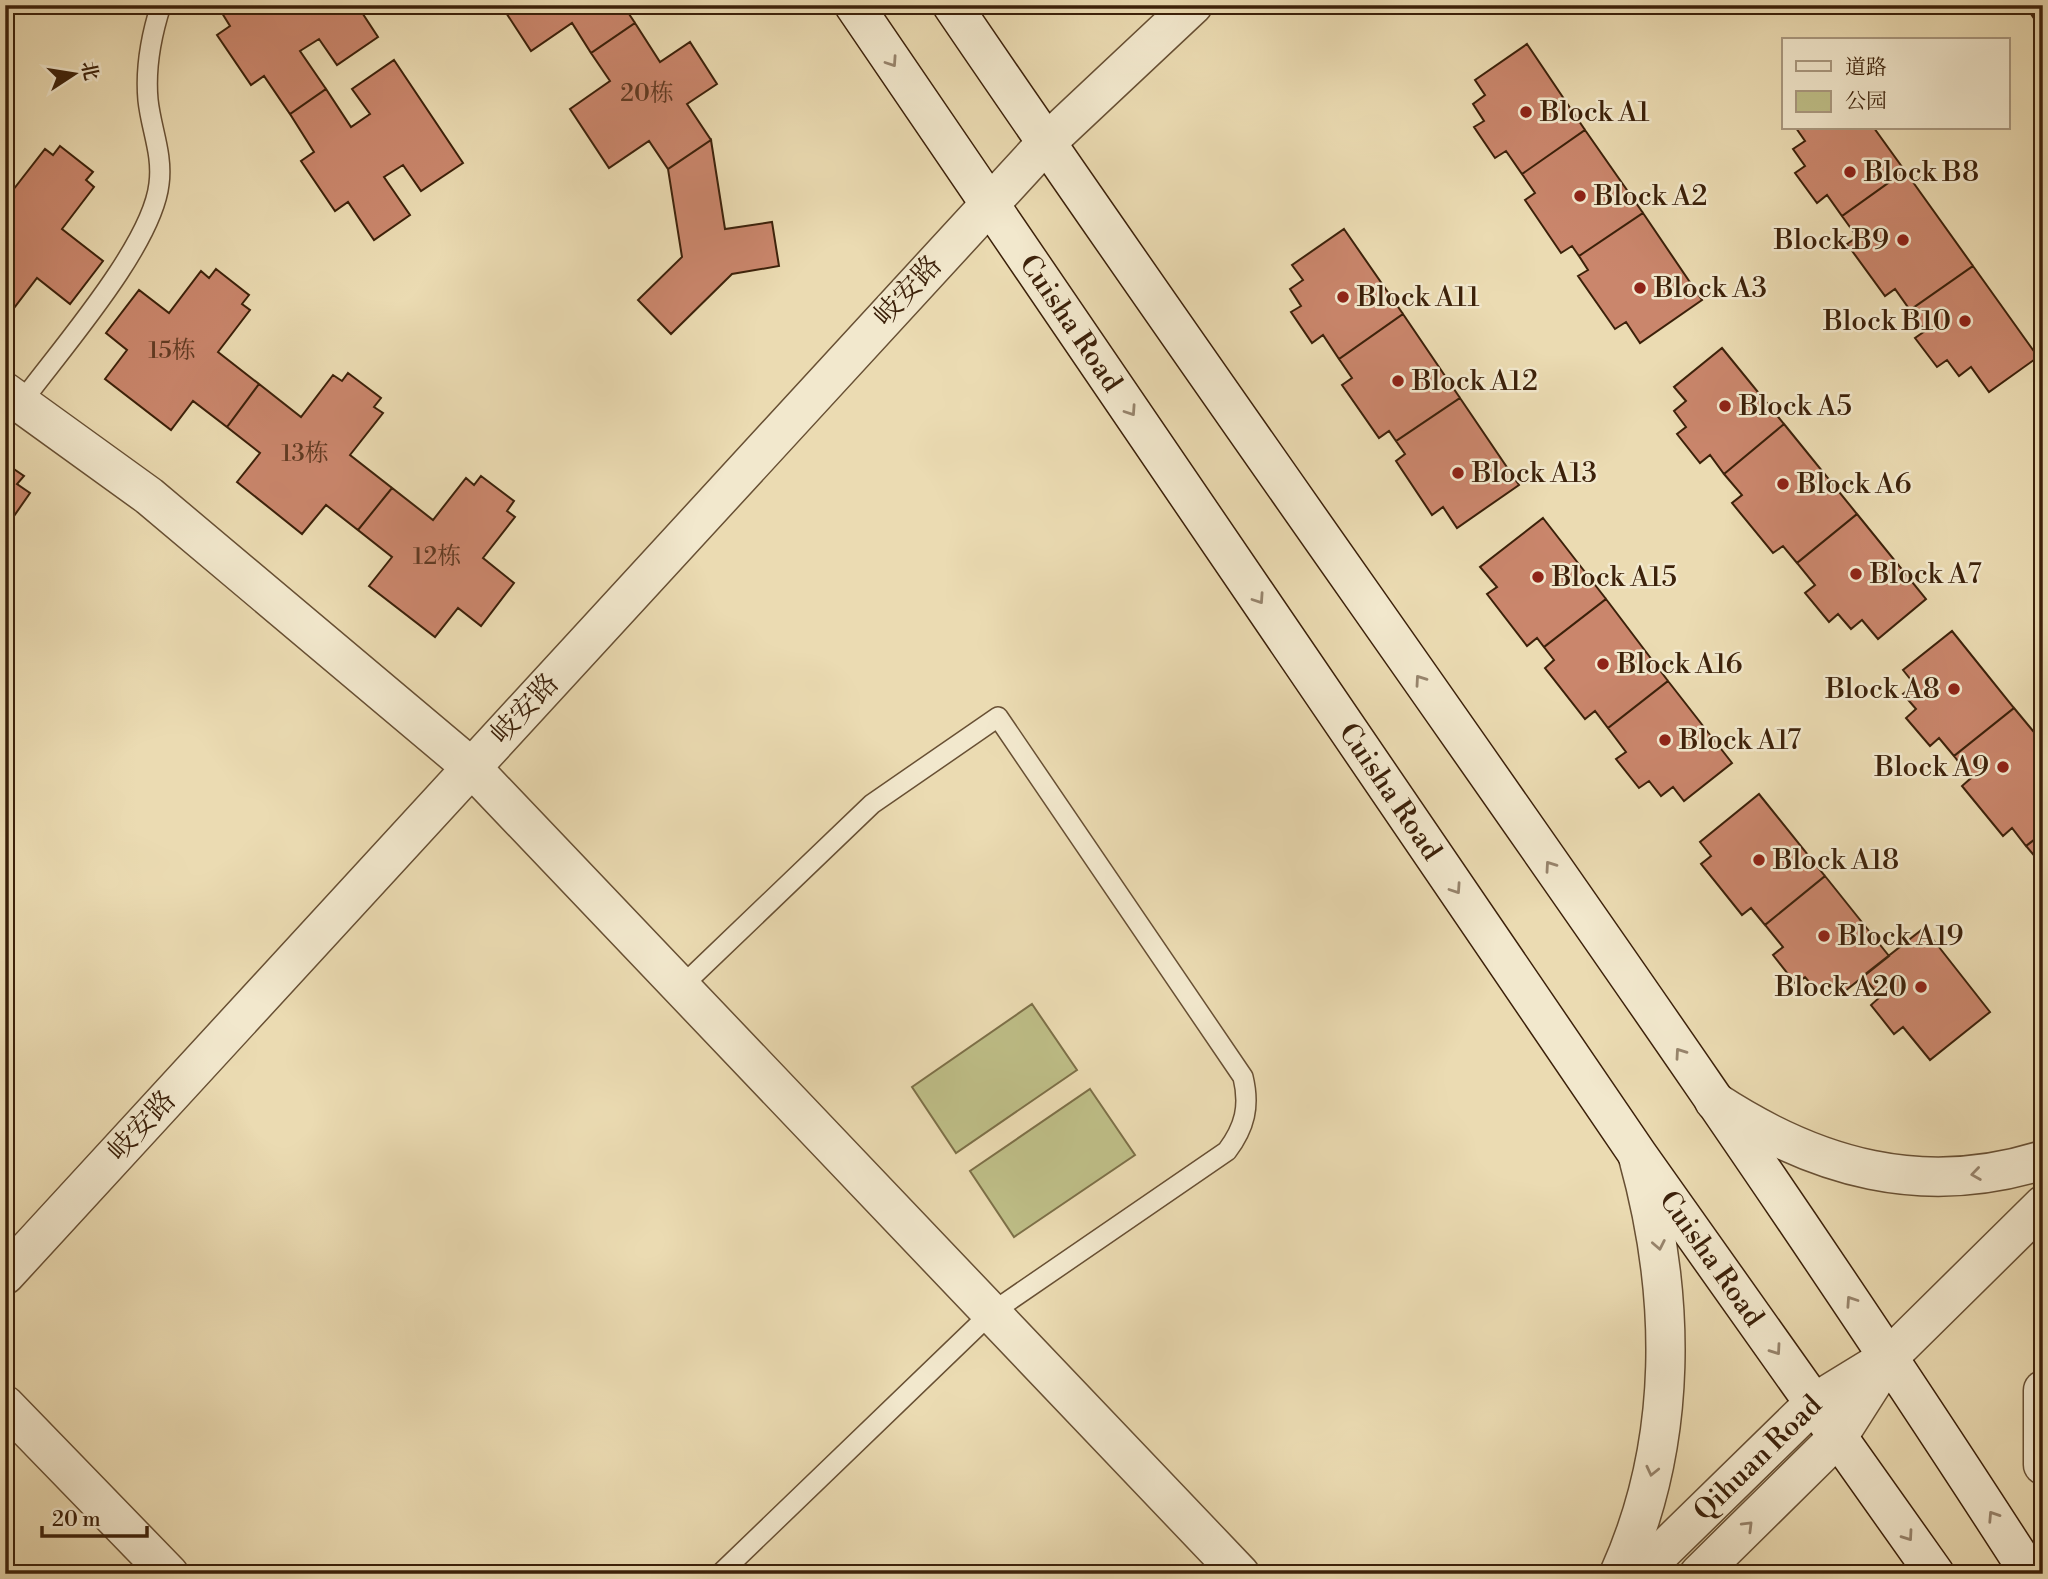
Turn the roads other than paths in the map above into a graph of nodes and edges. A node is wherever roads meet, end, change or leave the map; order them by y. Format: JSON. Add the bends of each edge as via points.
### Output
{"nodes":[{"id":1,"x":161,"y":5,"type":"edge"},
{"id":2,"x":854,"y":5,"type":"edge"},
{"id":3,"x":952,"y":5,"type":"edge"},
{"id":4,"x":1193,"y":5,"type":"edge"},
{"id":5,"x":1046,"y":144,"type":"junction"},
{"id":6,"x":989,"y":203,"type":"junction"},
{"id":7,"x":13,"y":397,"type":"edge"},
{"id":8,"x":471,"y":767,"type":"junction"},
{"id":9,"x":681,"y":987,"type":"junction"},
{"id":10,"x":1714,"y":1101,"type":"junction"},
{"id":11,"x":1638,"y":1155,"type":"junction"},
{"id":12,"x":2043,"y":1160,"type":"edge"},
{"id":13,"x":2043,"y":1205,"type":"edge"},
{"id":14,"x":5,"y":1275,"type":"edge"},
{"id":15,"x":991,"y":1313,"type":"junction"},
{"id":16,"x":1889,"y":1357,"type":"junction"},
{"id":17,"x":2043,"y":1390,"type":"edge"},
{"id":18,"x":1814,"y":1403,"type":"junction"},
{"id":19,"x":5,"y":1405,"type":"edge"},
{"id":20,"x":1838,"y":1437,"type":"junction"},
{"id":21,"x":2043,"y":1465,"type":"edge"},
{"id":22,"x":169,"y":1574,"type":"edge"},
{"id":23,"x":720,"y":1574,"type":"edge"},
{"id":24,"x":1240,"y":1574,"type":"edge"},
{"id":25,"x":1619,"y":1574,"type":"edge"},
{"id":26,"x":1639,"y":1574,"type":"edge"},
{"id":27,"x":1699,"y":1574,"type":"edge"},
{"id":28,"x":1935,"y":1574,"type":"edge"},
{"id":29,"x":2030,"y":1574,"type":"edge"}],
"edges":[{"from":1,"to":7,"type":"lane","via":[[148,53],[148,101],[159,148],[159,184],[150,220],[132,252]]},
{"from":2,"to":6,"type":"street","name":"Cuisha Road","one_way":true},
{"from":3,"to":5,"type":"street"},
{"from":4,"to":5,"type":"street","name":"岐安路"},
{"from":5,"to":6,"type":"street","name":"岐安路"},
{"from":10,"to":5,"type":"street","one_way":true},
{"from":6,"to":8,"type":"street","name":"岐安路"},
{"from":6,"to":11,"type":"street","name":"Cuisha Road","one_way":true},
{"from":7,"to":8,"type":"street","via":[[149,496]]},
{"from":8,"to":9,"type":"street"},
{"from":8,"to":14,"type":"street","name":"岐安路"},
{"from":9,"to":15,"type":"street"},
{"from":9,"to":15,"type":"lane","via":[[872,804],[998,717],[1243,1077],[1247,1108],[1244,1124],[1227,1150]]},
{"from":12,"to":10,"type":"street","one_way":true,"via":[[1968,1175],[1914,1176],[1861,1168],[1796,1148],[1759,1131]]},
{"from":16,"to":10,"type":"street","one_way":true},
{"from":11,"to":18,"type":"street","name":"Cuisha Road","one_way":true},
{"from":11,"to":25,"type":"street","one_way":true,"via":[[1661,1256],[1667,1360],[1654,1463]]},
{"from":13,"to":16,"type":"street","name":"Qihuan Road"},
{"from":15,"to":23,"type":"lane"},
{"from":15,"to":24,"type":"street"},
{"from":16,"to":18,"type":"street","name":"Qihuan Road"},
{"from":16,"to":20,"type":"street","name":"Qihuan Road"},
{"from":29,"to":16,"type":"street","one_way":true},
{"from":17,"to":21,"type":"street"},
{"from":18,"to":20,"type":"street","name":"Cuisha Road"},
{"from":18,"to":26,"type":"street","name":"Qihuan Road"},
{"from":19,"to":22,"type":"street"},
{"from":27,"to":20,"type":"street","name":"Qihuan Road","one_way":true},
{"from":20,"to":28,"type":"street","name":"Cuisha Road","one_way":true}]}
